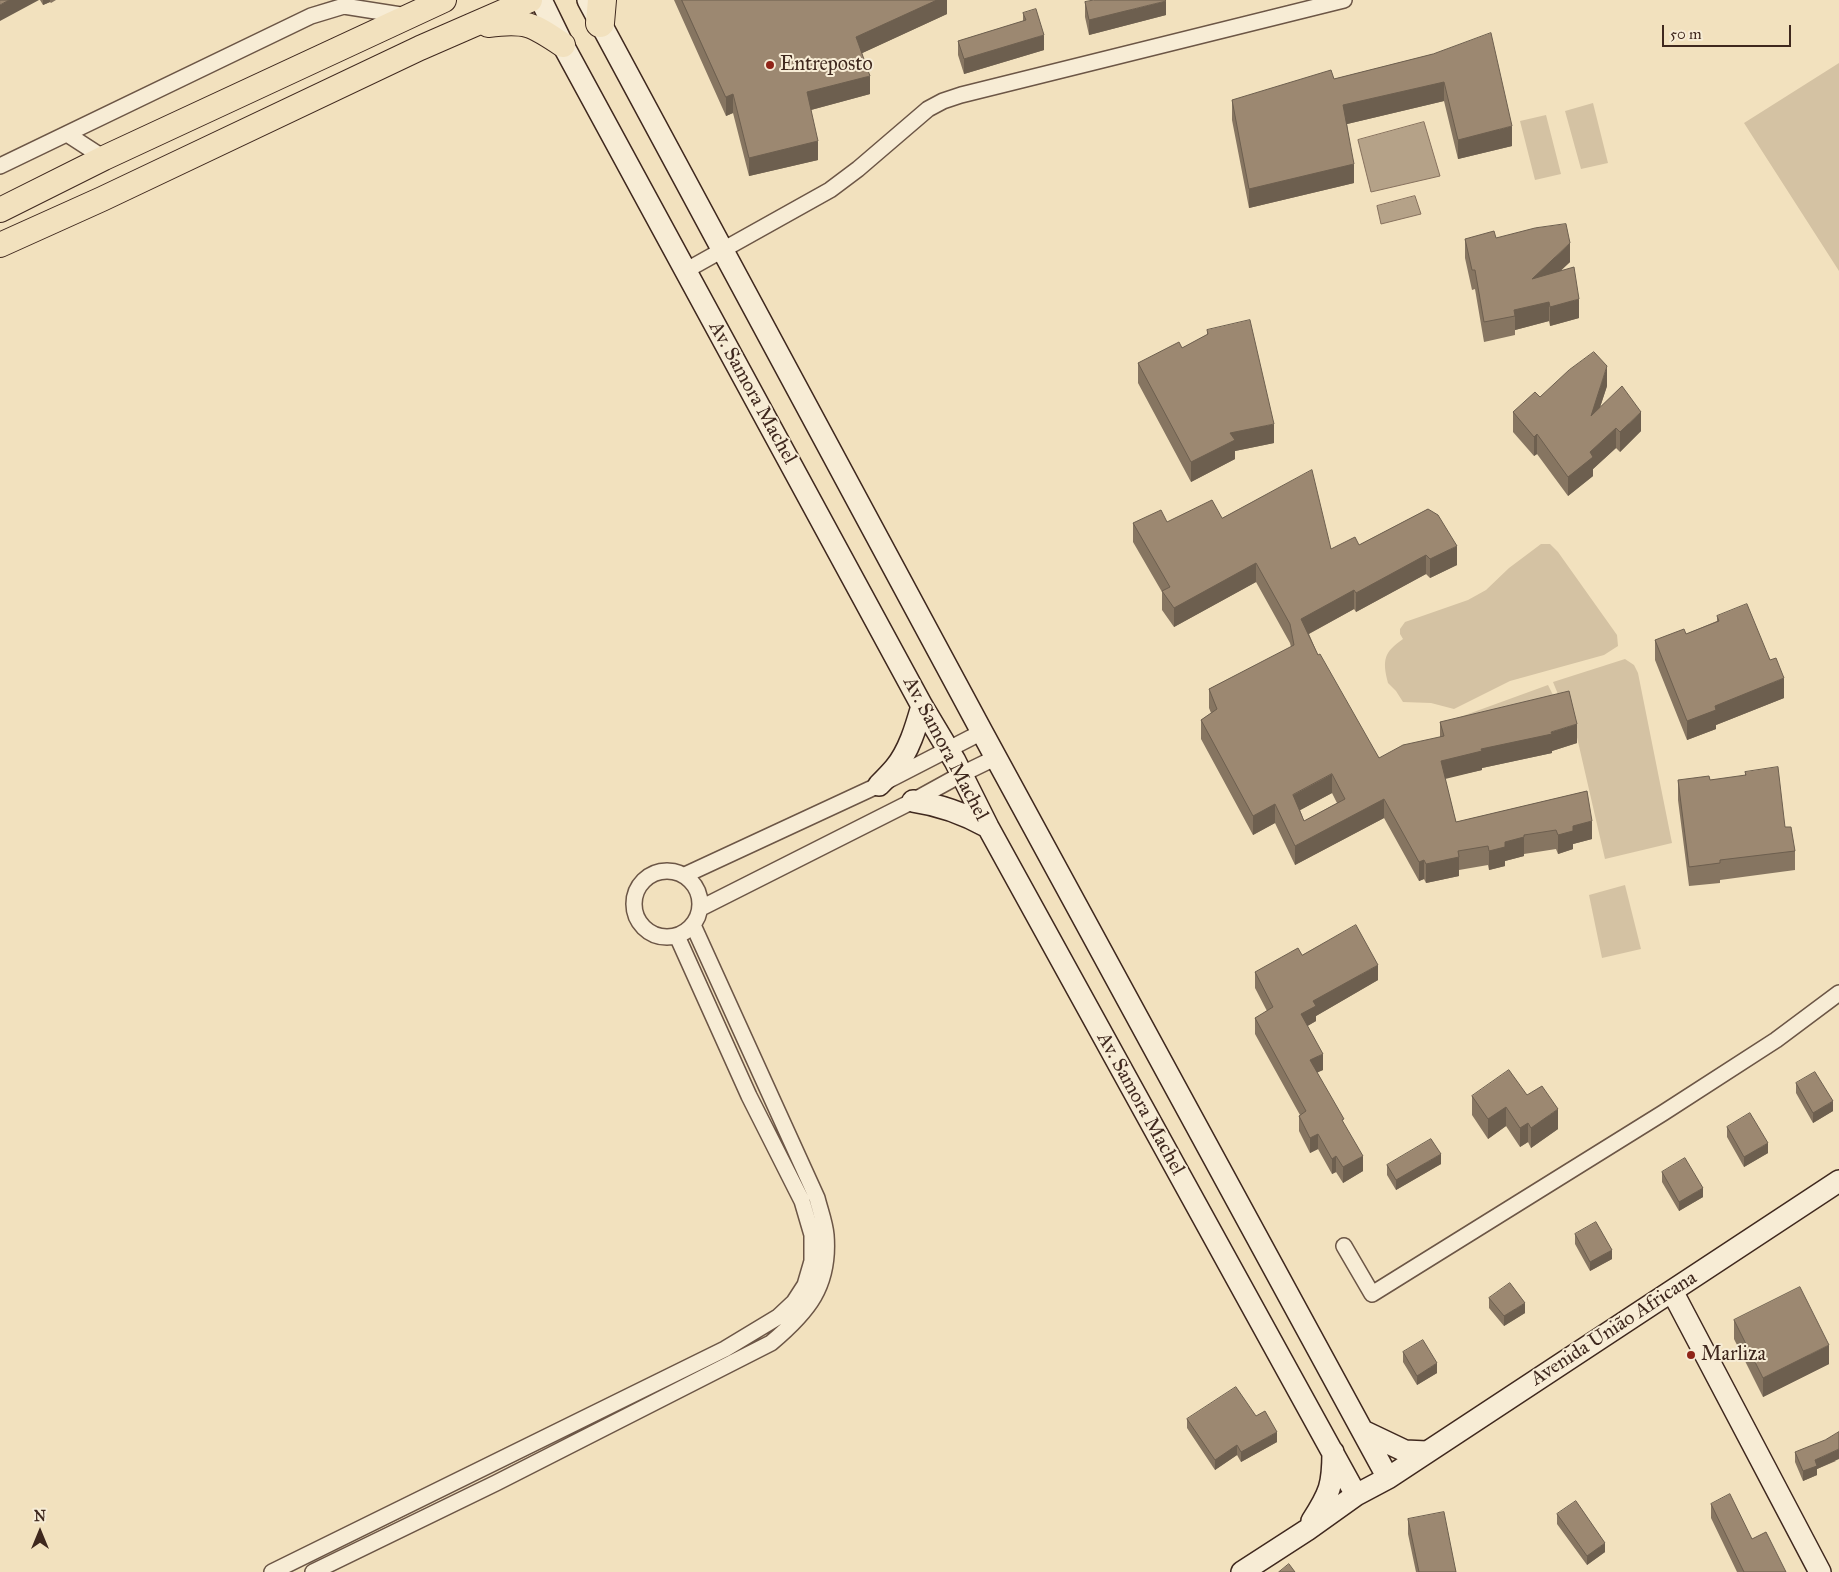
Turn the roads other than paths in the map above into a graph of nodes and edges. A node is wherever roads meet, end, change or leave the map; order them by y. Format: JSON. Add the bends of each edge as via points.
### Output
{"nodes":[{"id":1,"x":444,"y":0,"type":"edge"},
{"id":2,"x":530,"y":0,"type":"edge"},
{"id":3,"x":541,"y":0,"type":"edge"},
{"id":4,"x":1344,"y":0,"type":"edge"},
{"id":5,"x":596,"y":8,"type":"edge"},
{"id":6,"x":410,"y":16,"type":"junction"},
{"id":7,"x":469,"y":28,"type":"junction"},
{"id":8,"x":562,"y":45,"type":"junction"},
{"id":9,"x":68,"y":134,"type":"junction"},
{"id":10,"x":104,"y":158,"type":"junction"},
{"id":11,"x":0,"y":166,"type":"edge"},
{"id":12,"x":0,"y":210,"type":"edge"},
{"id":13,"x":0,"y":245,"type":"edge"},
{"id":14,"x":723,"y":249,"type":"junction"},
{"id":15,"x":686,"y":271,"type":"junction"},
{"id":16,"x":922,"y":706,"type":"junction"},
{"id":17,"x":982,"y":732,"type":"junction"},
{"id":18,"x":947,"y":749,"type":"junction"},
{"id":19,"x":997,"y":757,"type":"junction"},
{"id":20,"x":962,"y":774,"type":"junction"},
{"id":21,"x":879,"y":786,"type":"junction"},
{"id":22,"x":913,"y":801,"type":"junction"},
{"id":23,"x":988,"y":828,"type":"junction"},
{"id":24,"x":685,"y":876,"type":"junction"},
{"id":25,"x":701,"y":908,"type":"junction"},
{"id":26,"x":693,"y":926,"type":"junction"},
{"id":27,"x":677,"y":936,"type":"junction"},
{"id":28,"x":1839,"y":994,"type":"edge"},
{"id":29,"x":1839,"y":1181,"type":"edge"},
{"id":30,"x":1344,"y":1246,"type":"dead end"},
{"id":31,"x":1672,"y":1291,"type":"junction"},
{"id":32,"x":1362,"y":1431,"type":"junction"},
{"id":33,"x":1333,"y":1452,"type":"junction"},
{"id":34,"x":1427,"y":1452,"type":"junction"},
{"id":35,"x":1388,"y":1478,"type":"junction"},
{"id":36,"x":1356,"y":1494,"type":"junction"},
{"id":37,"x":1307,"y":1530,"type":"junction"},
{"id":38,"x":272,"y":1572,"type":"edge"},
{"id":39,"x":313,"y":1572,"type":"edge"},
{"id":40,"x":1242,"y":1572,"type":"edge"},
{"id":41,"x":1820,"y":1572,"type":"edge"}],
"edges":[{"from":1,"to":6,"type":"main road"},
{"from":2,"to":7,"type":"main road"},
{"from":3,"to":8,"type":"main road","name":"Av. Samora Machel"},
{"from":4,"to":14,"type":"street","via":[[943,101],[928,109],[830,190]]},
{"from":5,"to":14,"type":"main road","name":"Av. Samora Machel"},
{"from":6,"to":9,"type":"street","via":[[344,6],[311,16]]},
{"from":6,"to":10,"type":"main road"},
{"from":7,"to":8,"type":"main road","via":[[506,22],[524,23]]},
{"from":7,"to":13,"type":"main road"},
{"from":8,"to":15,"type":"main road","name":"Av. Samora Machel"},
{"from":9,"to":10,"type":"street"},
{"from":9,"to":11,"type":"street"},
{"from":10,"to":12,"type":"main road"},
{"from":14,"to":15,"type":"street"},
{"from":14,"to":17,"type":"main road","name":"Av. Samora Machel"},
{"from":15,"to":16,"type":"main road","name":"Av. Samora Machel"},
{"from":16,"to":18,"type":"main road","name":"Av. Samora Machel"},
{"from":16,"to":21,"type":"main road","via":[[905,752],[896,768]]},
{"from":17,"to":18,"type":"street"},
{"from":17,"to":19,"type":"main road","name":"Av. Samora Machel"},
{"from":18,"to":20,"type":"main road","name":"Av. Samora Machel"},
{"from":18,"to":21,"type":"street"},
{"from":19,"to":20,"type":"street"},
{"from":19,"to":32,"type":"main road","name":"Av. Samora Machel"},
{"from":20,"to":22,"type":"street"},
{"from":20,"to":23,"type":"main road","name":"Av. Samora Machel"},
{"from":21,"to":24,"type":"street"},
{"from":22,"to":23,"type":"main road","via":[[951,809]]},
{"from":22,"to":25,"type":"street"},
{"from":23,"to":33,"type":"main road","name":"Av. Samora Machel"},
{"from":24,"to":25,"type":"street","via":[[698,890]]},
{"from":24,"to":27,"type":"street","via":[[667,871],[648,876],[636,891],[634,910],[642,927],[659,936]]},
{"from":25,"to":26,"type":"street"},
{"from":26,"to":27,"type":"street"},
{"from":26,"to":39,"type":"street","via":[[817,1198],[826,1235],[824,1269],[816,1296],[796,1322],[771,1342],[496,1483]]},
{"from":27,"to":38,"type":"street","via":[[802,1201],[812,1234],[812,1261],[798,1296],[778,1317],[725,1349]]},
{"from":28,"to":30,"type":"street","via":[[1776,1040],[1671,1108],[1372,1294]]},
{"from":29,"to":31,"type":"main road","name":"Avenida União Africana"},
{"from":31,"to":34,"type":"main road","name":"Avenida União Africana"},
{"from":31,"to":41,"type":"main road"},
{"from":32,"to":34,"type":"main road","via":[[1405,1451]]},
{"from":32,"to":35,"type":"main road","name":"Av. Samora Machel"},
{"from":33,"to":36,"type":"main road","name":"Av. Samora Machel"},
{"from":33,"to":37,"type":"main road","via":[[1333,1478],[1326,1499]]},
{"from":34,"to":35,"type":"main road","name":"Avenida União Africana"},
{"from":35,"to":36,"type":"main road","name":"Avenida União Africana"},
{"from":36,"to":37,"type":"main road","name":"Avenida União Africana"},
{"from":37,"to":40,"type":"main road","name":"Avenida União Africana"}]}
